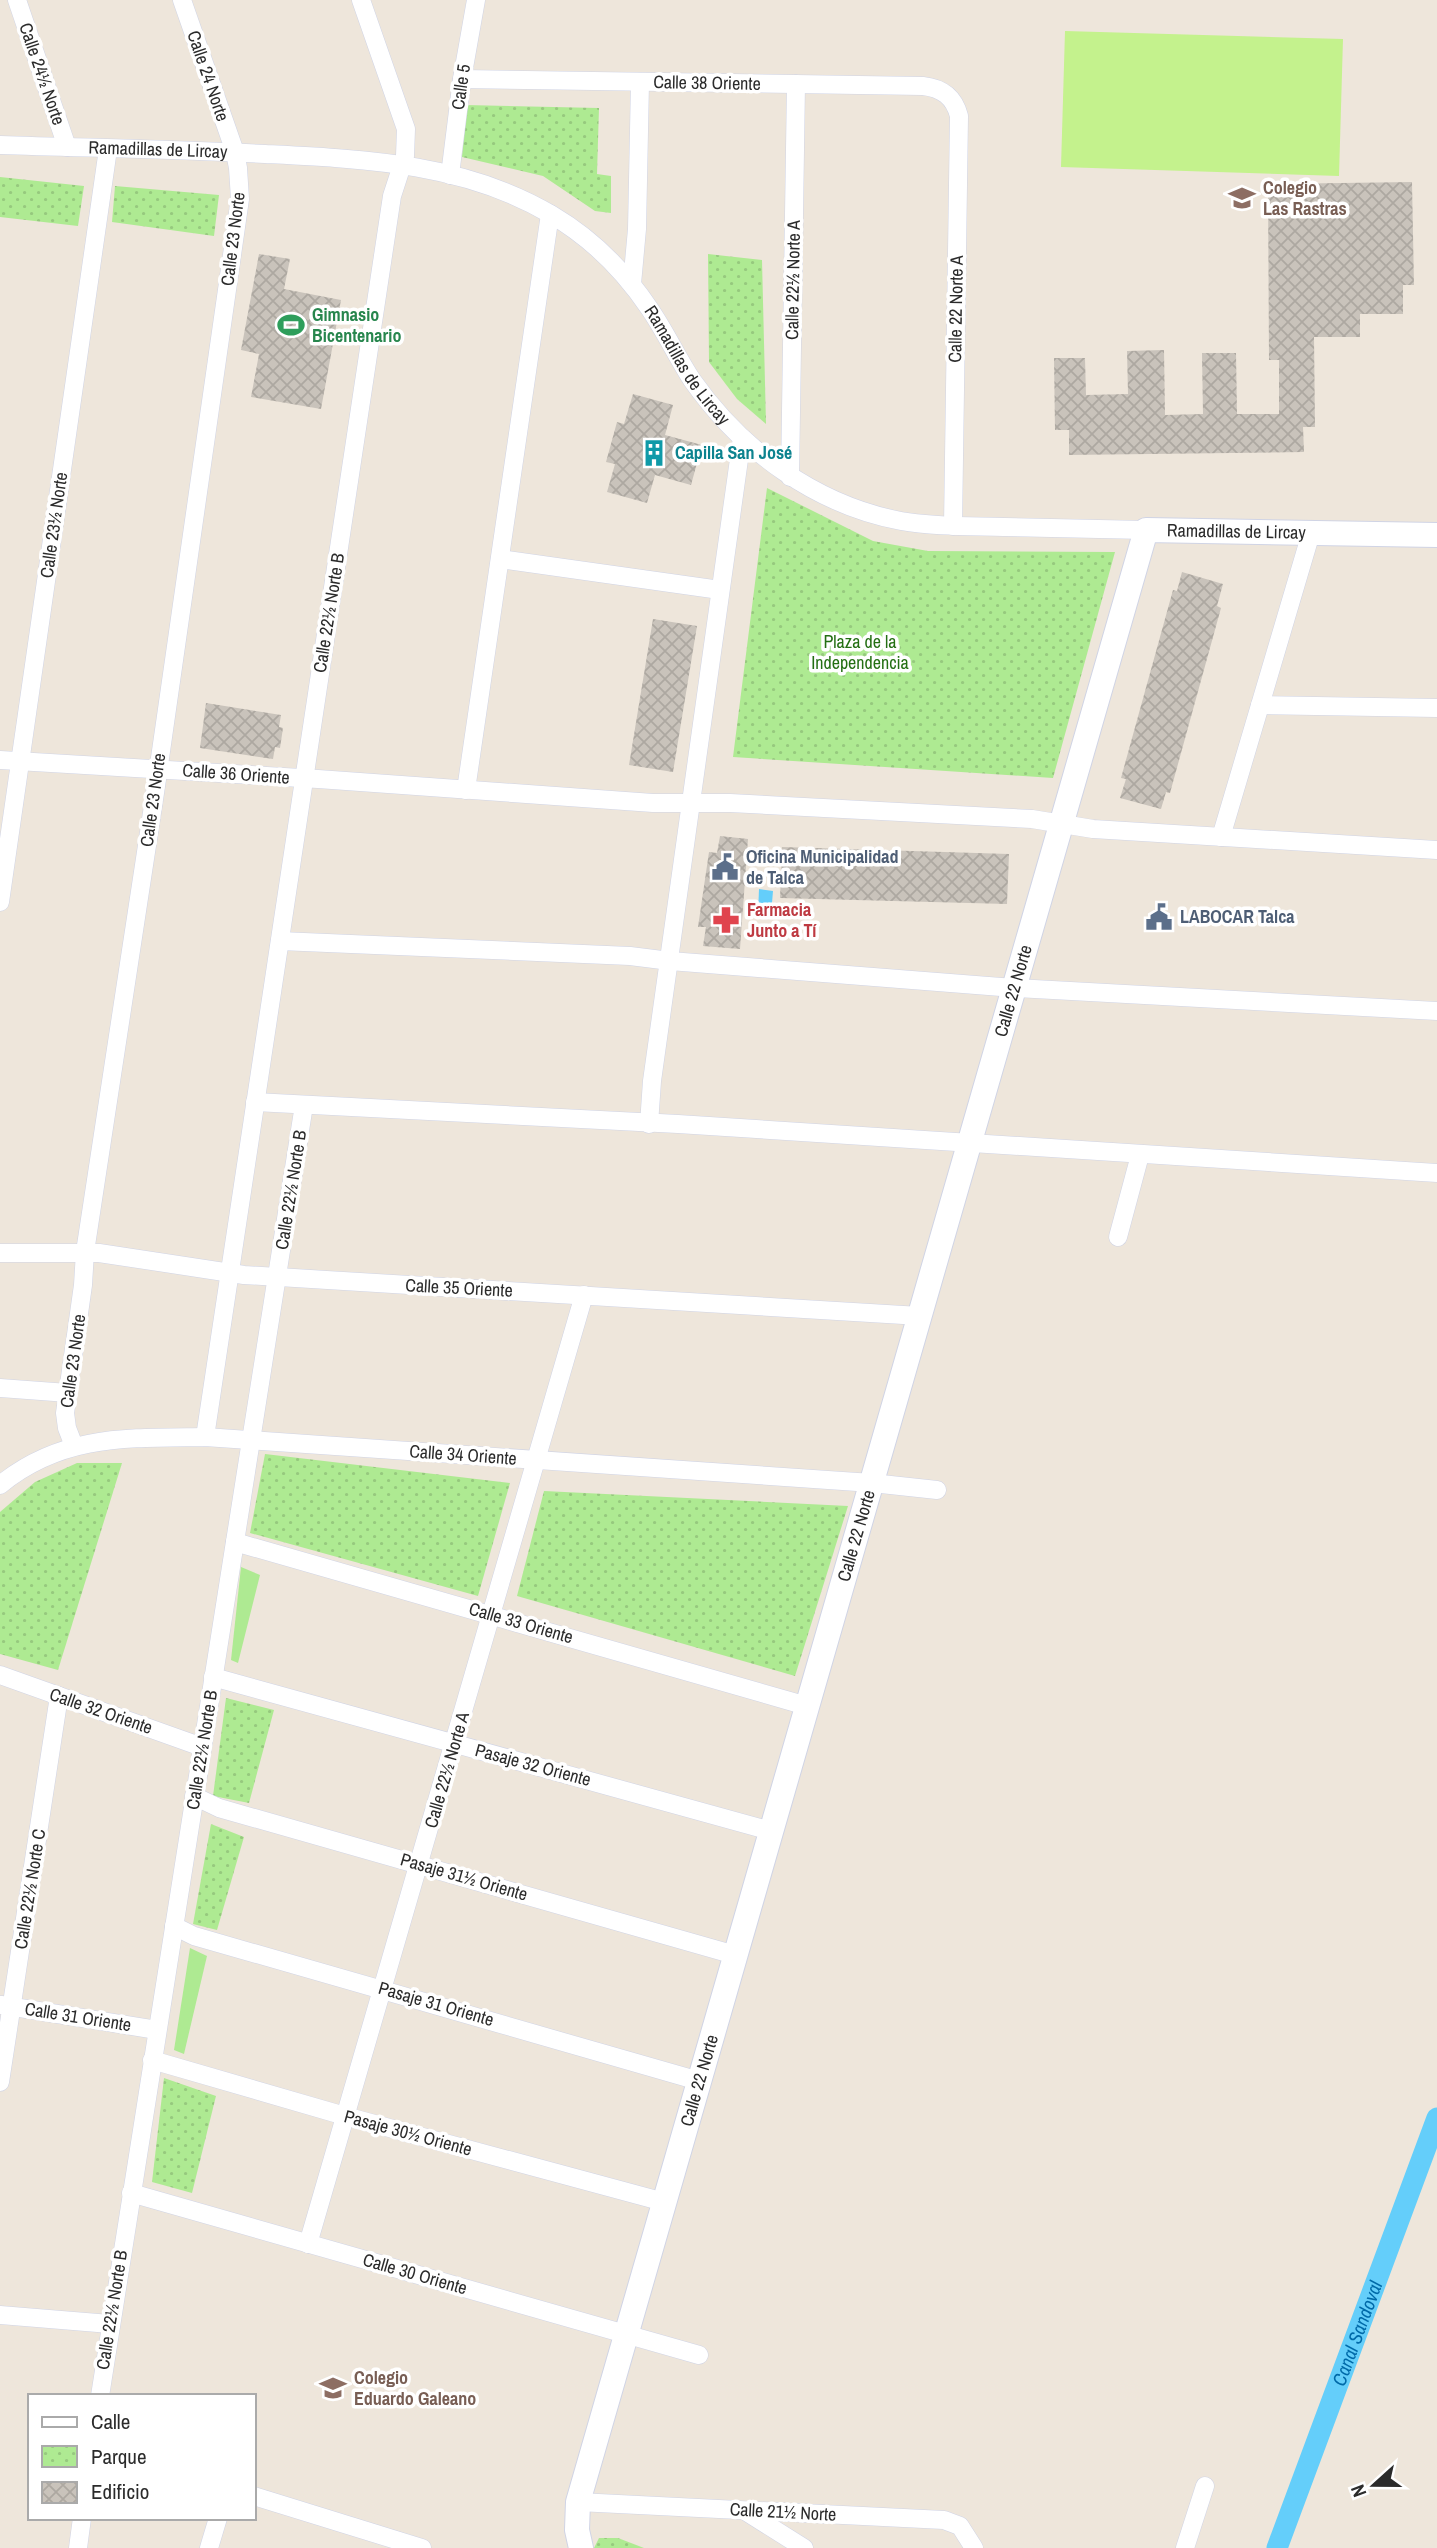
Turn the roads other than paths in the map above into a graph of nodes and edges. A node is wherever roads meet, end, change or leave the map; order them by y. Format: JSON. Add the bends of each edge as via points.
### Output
{"nodes":[{"id":1,"x":17,"y":0,"type":"edge"},
{"id":2,"x":182,"y":0,"type":"edge"},
{"id":3,"x":361,"y":0,"type":"edge"},
{"id":4,"x":476,"y":0,"type":"edge"},
{"id":5,"x":462,"y":79,"type":"junction"},
{"id":6,"x":640,"y":82,"type":"junction"},
{"id":7,"x":796,"y":84,"type":"junction"},
{"id":8,"x":949,"y":96,"type":"joint"},
{"id":9,"x":0,"y":145,"type":"edge"},
{"id":10,"x":68,"y":147,"type":"junction"},
{"id":11,"x":108,"y":149,"type":"junction"},
{"id":12,"x":235,"y":152,"type":"junction"},
{"id":13,"x":402,"y":164,"type":"junction"},
{"id":14,"x":450,"y":175,"type":"junction"},
{"id":15,"x":550,"y":214,"type":"junction"},
{"id":16,"x":632,"y":284,"type":"junction"},
{"id":17,"x":742,"y":438,"type":"junction"},
{"id":18,"x":790,"y":477,"type":"junction"},
{"id":19,"x":953,"y":526,"type":"junction"},
{"id":20,"x":1146,"y":530,"type":"junction"},
{"id":21,"x":1311,"y":533,"type":"junction"},
{"id":22,"x":1437,"y":535,"type":"edge"},
{"id":23,"x":500,"y":559,"type":"junction"},
{"id":24,"x":720,"y":590,"type":"junction"},
{"id":25,"x":1260,"y":705,"type":"junction"},
{"id":26,"x":1437,"y":708,"type":"edge"},
{"id":27,"x":0,"y":760,"type":"edge"},
{"id":28,"x":20,"y":761,"type":"junction"},
{"id":29,"x":158,"y":770,"type":"junction"},
{"id":30,"x":304,"y":778,"type":"junction"},
{"id":31,"x":466,"y":790,"type":"junction"},
{"id":32,"x":691,"y":803,"type":"junction"},
{"id":33,"x":1062,"y":824,"type":"junction"},
{"id":34,"x":1221,"y":837,"type":"junction"},
{"id":35,"x":1437,"y":850,"type":"edge"},
{"id":36,"x":0,"y":902,"type":"edge"},
{"id":37,"x":280,"y":941,"type":"junction"},
{"id":38,"x":670,"y":961,"type":"junction"},
{"id":39,"x":1014,"y":988,"type":"junction"},
{"id":40,"x":1437,"y":1012,"type":"edge"},
{"id":41,"x":256,"y":1102,"type":"junction"},
{"id":42,"x":304,"y":1105,"type":"junction"},
{"id":43,"x":649,"y":1124,"type":"junction"},
{"id":44,"x":969,"y":1144,"type":"junction"},
{"id":45,"x":1140,"y":1155,"type":"junction"},
{"id":46,"x":1437,"y":1173,"type":"edge"},
{"id":47,"x":1118,"y":1237,"type":"dead end"},
{"id":48,"x":85,"y":1252,"type":"junction"},
{"id":49,"x":0,"y":1253,"type":"edge"},
{"id":50,"x":229,"y":1272,"type":"junction"},
{"id":51,"x":277,"y":1277,"type":"junction"},
{"id":52,"x":584,"y":1295,"type":"junction"},
{"id":53,"x":920,"y":1316,"type":"junction"},
{"id":54,"x":0,"y":1388,"type":"edge"},
{"id":55,"x":68,"y":1393,"type":"junction"},
{"id":56,"x":205,"y":1437,"type":"junction"},
{"id":57,"x":251,"y":1440,"type":"junction"},
{"id":58,"x":74,"y":1446,"type":"junction"},
{"id":59,"x":537,"y":1460,"type":"junction"},
{"id":60,"x":872,"y":1483,"type":"junction"},
{"id":61,"x":0,"y":1485,"type":"edge"},
{"id":62,"x":937,"y":1490,"type":"dead end"},
{"id":63,"x":235,"y":1542,"type":"junction"},
{"id":64,"x":492,"y":1614,"type":"junction"},
{"id":65,"x":0,"y":1675,"type":"edge"},
{"id":66,"x":213,"y":1677,"type":"junction"},
{"id":67,"x":59,"y":1696,"type":"junction"},
{"id":68,"x":807,"y":1706,"type":"junction"},
{"id":69,"x":454,"y":1744,"type":"junction"},
{"id":70,"x":202,"y":1747,"type":"junction"},
{"id":71,"x":194,"y":1796,"type":"junction"},
{"id":72,"x":771,"y":1831,"type":"junction"},
{"id":73,"x":419,"y":1864,"type":"junction"},
{"id":74,"x":174,"y":1926,"type":"junction"},
{"id":75,"x":735,"y":1955,"type":"junction"},
{"id":76,"x":383,"y":1989,"type":"junction"},
{"id":77,"x":6,"y":2006,"type":"edge"},
{"id":78,"x":157,"y":2030,"type":"junction"},
{"id":79,"x":152,"y":2060,"type":"junction"},
{"id":80,"x":699,"y":2081,"type":"junction"},
{"id":81,"x":0,"y":2082,"type":"edge"},
{"id":82,"x":345,"y":2116,"type":"junction"},
{"id":83,"x":131,"y":2193,"type":"junction"},
{"id":84,"x":664,"y":2202,"type":"junction"},
{"id":85,"x":308,"y":2244,"type":"junction"},
{"id":86,"x":0,"y":2315,"type":"edge"},
{"id":87,"x":110,"y":2324,"type":"junction"},
{"id":88,"x":626,"y":2334,"type":"junction"},
{"id":89,"x":699,"y":2355,"type":"dead end"},
{"id":90,"x":100,"y":2394,"type":"edge"},
{"id":91,"x":1205,"y":2486,"type":"dead end"},
{"id":92,"x":256,"y":2497,"type":"edge"},
{"id":93,"x":578,"y":2502,"type":"junction"},
{"id":94,"x":743,"y":2510,"type":"junction"},
{"id":95,"x":82,"y":2520,"type":"edge"},
{"id":96,"x":217,"y":2520,"type":"edge"},
{"id":97,"x":580,"y":2545,"type":"edge"},
{"id":98,"x":78,"y":2548,"type":"edge"},
{"id":99,"x":209,"y":2548,"type":"edge"},
{"id":100,"x":422,"y":2548,"type":"edge"},
{"id":101,"x":804,"y":2548,"type":"edge"},
{"id":102,"x":974,"y":2548,"type":"edge"},
{"id":103,"x":1185,"y":2548,"type":"edge"}],
"edges":[{"from":1,"to":10,"type":"street","name":"Calle 24½ Norte"},
{"from":2,"to":12,"type":"street","name":"Calle 24 Norte"},
{"from":3,"to":13,"type":"street","via":[[406,129]]},
{"from":4,"to":5,"type":"street","name":"Calle 5"},
{"from":5,"to":6,"type":"street","name":"Calle 38 Oriente"},
{"from":5,"to":14,"type":"street","name":"Calle 5"},
{"from":6,"to":7,"type":"street","name":"Calle 38 Oriente"},
{"from":6,"to":16,"type":"street"},
{"from":7,"to":8,"type":"street","name":"Calle 38 Oriente","via":[[923,86]]},
{"from":7,"to":18,"type":"street","name":"Calle 22½ Norte A"},
{"from":8,"to":19,"type":"street","name":"Calle 22 Norte A","via":[[959,116]]},
{"from":9,"to":10,"type":"street","name":"Ramadillas de Lircay"},
{"from":10,"to":11,"type":"street","name":"Ramadillas de Lircay"},
{"from":11,"to":12,"type":"street","name":"Ramadillas de Lircay"},
{"from":11,"to":28,"type":"street","name":"Calle 23½ Norte"},
{"from":12,"to":13,"type":"street","name":"Ramadillas de Lircay"},
{"from":12,"to":29,"type":"street","name":"Calle 23 Norte","via":[[239,214]]},
{"from":13,"to":14,"type":"street","name":"Ramadillas de Lircay"},
{"from":13,"to":30,"type":"street","name":"Calle 22½ Norte B","via":[[392,196]]},
{"from":14,"to":15,"type":"street","name":"Ramadillas de Lircay"},
{"from":15,"to":16,"type":"street","name":"Ramadillas de Lircay","via":[[594,245]]},
{"from":15,"to":23,"type":"street"},
{"from":16,"to":17,"type":"street","name":"Ramadillas de Lircay","via":[[692,380]]},
{"from":17,"to":18,"type":"street","name":"Ramadillas de Lircay"},
{"from":17,"to":24,"type":"street"},
{"from":18,"to":19,"type":"street","name":"Ramadillas de Lircay","via":[[876,515]]},
{"from":19,"to":20,"type":"street","name":"Ramadillas de Lircay"},
{"from":20,"to":21,"type":"street","name":"Ramadillas de Lircay"},
{"from":20,"to":33,"type":"street","name":"Calle 22 Norte"},
{"from":21,"to":22,"type":"street","name":"Ramadillas de Lircay"},
{"from":21,"to":25,"type":"street"},
{"from":23,"to":24,"type":"street"},
{"from":23,"to":31,"type":"street"},
{"from":24,"to":32,"type":"street"},
{"from":25,"to":26,"type":"street"},
{"from":25,"to":34,"type":"street"},
{"from":27,"to":28,"type":"street","name":"Calle 36 Oriente"},
{"from":28,"to":29,"type":"street","name":"Calle 36 Oriente"},
{"from":28,"to":36,"type":"street","name":"Calle 23½ Norte"},
{"from":29,"to":30,"type":"street","name":"Calle 36 Oriente"},
{"from":29,"to":48,"type":"street","name":"Calle 23 Norte"},
{"from":30,"to":31,"type":"street","name":"Calle 36 Oriente"},
{"from":30,"to":37,"type":"street","name":"Calle 22½ Norte B"},
{"from":31,"to":32,"type":"street","name":"Calle 36 Oriente"},
{"from":32,"to":33,"type":"street","name":"Calle 36 Oriente"},
{"from":32,"to":38,"type":"street"},
{"from":33,"to":34,"type":"street","name":"Calle 36 Oriente"},
{"from":33,"to":39,"type":"street","name":"Calle 22 Norte"},
{"from":34,"to":35,"type":"street","name":"Calle 36 Oriente"},
{"from":37,"to":38,"type":"street"},
{"from":37,"to":41,"type":"street","name":"Calle 22½ Norte B"},
{"from":38,"to":39,"type":"street"},
{"from":38,"to":43,"type":"street"},
{"from":39,"to":40,"type":"street"},
{"from":39,"to":44,"type":"street","name":"Calle 22 Norte"},
{"from":41,"to":42,"type":"street"},
{"from":41,"to":50,"type":"street","name":"Calle 22½ Norte B"},
{"from":42,"to":43,"type":"street"},
{"from":42,"to":51,"type":"street","name":"Calle 22½ Norte B"},
{"from":43,"to":44,"type":"street"},
{"from":44,"to":45,"type":"street"},
{"from":44,"to":53,"type":"street","name":"Calle 22 Norte"},
{"from":45,"to":46,"type":"street"},
{"from":45,"to":47,"type":"street"},
{"from":48,"to":49,"type":"street","name":"Calle 35 Oriente"},
{"from":48,"to":50,"type":"street","name":"Calle 35 Oriente"},
{"from":48,"to":55,"type":"street","name":"Calle 23 Norte"},
{"from":50,"to":51,"type":"street","name":"Calle 35 Oriente"},
{"from":50,"to":56,"type":"street","name":"Calle 22½ Norte B"},
{"from":51,"to":52,"type":"street","name":"Calle 35 Oriente"},
{"from":51,"to":57,"type":"street","name":"Calle 22½ Norte B"},
{"from":52,"to":53,"type":"street","name":"Calle 35 Oriente"},
{"from":52,"to":59,"type":"street","name":"Calle 22½ Norte A"},
{"from":53,"to":60,"type":"street","name":"Calle 22 Norte"},
{"from":54,"to":55,"type":"street"},
{"from":55,"to":58,"type":"street","name":"Calle 23 Norte","via":[[66,1421]]},
{"from":56,"to":57,"type":"street","name":"Calle 34 Oriente"},
{"from":56,"to":58,"type":"street","name":"Calle 34 Oriente","via":[[121,1438]]},
{"from":57,"to":59,"type":"street","name":"Calle 34 Oriente"},
{"from":57,"to":63,"type":"street","name":"Calle 22½ Norte B"},
{"from":58,"to":61,"type":"street","name":"Calle 34 Oriente"},
{"from":59,"to":60,"type":"street","name":"Calle 34 Oriente"},
{"from":59,"to":64,"type":"street","name":"Calle 22½ Norte A"},
{"from":60,"to":62,"type":"street","name":"Calle 34 Oriente"},
{"from":60,"to":68,"type":"street","name":"Calle 22 Norte"},
{"from":63,"to":64,"type":"street","name":"Calle 33 Oriente"},
{"from":63,"to":66,"type":"street","name":"Calle 22½ Norte B"},
{"from":64,"to":68,"type":"street","name":"Calle 33 Oriente"},
{"from":64,"to":69,"type":"street","name":"Calle 22½ Norte A"},
{"from":65,"to":67,"type":"street","name":"Calle 32 Oriente"},
{"from":66,"to":69,"type":"street","name":"Pasaje 32 Oriente"},
{"from":66,"to":70,"type":"street","name":"Calle 22½ Norte B"},
{"from":67,"to":70,"type":"street","name":"Calle 32 Oriente"},
{"from":67,"to":77,"type":"street","name":"Calle 22½ Norte C"},
{"from":68,"to":72,"type":"street","name":"Calle 22 Norte"},
{"from":69,"to":72,"type":"street","name":"Pasaje 32 Oriente"},
{"from":69,"to":73,"type":"street","name":"Calle 22½ Norte A"},
{"from":70,"to":71,"type":"street","name":"Calle 22½ Norte B"},
{"from":71,"to":73,"type":"street","name":"Pasaje 31½ Oriente","via":[[219,1808]]},
{"from":71,"to":74,"type":"street","name":"Calle 22½ Norte B"},
{"from":72,"to":75,"type":"street","name":"Calle 22 Norte"},
{"from":73,"to":75,"type":"street","name":"Pasaje 31½ Oriente"},
{"from":73,"to":76,"type":"street","name":"Calle 22½ Norte A"},
{"from":74,"to":76,"type":"street","name":"Pasaje 31 Oriente","via":[[194,1936]]},
{"from":74,"to":78,"type":"street","name":"Calle 22½ Norte B"},
{"from":75,"to":80,"type":"street","name":"Calle 22 Norte"},
{"from":76,"to":80,"type":"street","name":"Pasaje 31 Oriente"},
{"from":76,"to":82,"type":"street","name":"Calle 22½ Norte A"},
{"from":77,"to":78,"type":"street","name":"Calle 31 Oriente"},
{"from":77,"to":81,"type":"street","name":"Calle 22½ Norte C"},
{"from":78,"to":79,"type":"street","name":"Calle 22½ Norte B"},
{"from":79,"to":82,"type":"street","name":"Pasaje 30½ Oriente"},
{"from":79,"to":83,"type":"street","name":"Calle 22½ Norte B"},
{"from":80,"to":84,"type":"street","name":"Calle 22 Norte"},
{"from":82,"to":84,"type":"street","name":"Pasaje 30½ Oriente"},
{"from":82,"to":85,"type":"street","name":"Calle 22½ Norte A"},
{"from":83,"to":85,"type":"street","name":"Calle 30 Oriente"},
{"from":83,"to":87,"type":"street","name":"Calle 22½ Norte B"},
{"from":84,"to":88,"type":"street","name":"Calle 22 Norte"},
{"from":85,"to":88,"type":"street","name":"Calle 30 Oriente"},
{"from":86,"to":87,"type":"street"},
{"from":87,"to":90,"type":"street","name":"Calle 22½ Norte B"},
{"from":88,"to":89,"type":"street","name":"Calle 30 Oriente"},
{"from":88,"to":93,"type":"street","name":"Calle 22 Norte"},
{"from":91,"to":103,"type":"street"},
{"from":92,"to":100,"type":"street"},
{"from":93,"to":94,"type":"street","name":"Calle 21½ Norte"},
{"from":93,"to":97,"type":"street","name":"Calle 22 Norte"},
{"from":94,"to":101,"type":"street"},
{"from":94,"to":102,"type":"street","name":"Calle 21½ Norte","via":[[944,2520],[960,2526]]},
{"from":95,"to":98,"type":"street"},
{"from":96,"to":99,"type":"street"}]}
